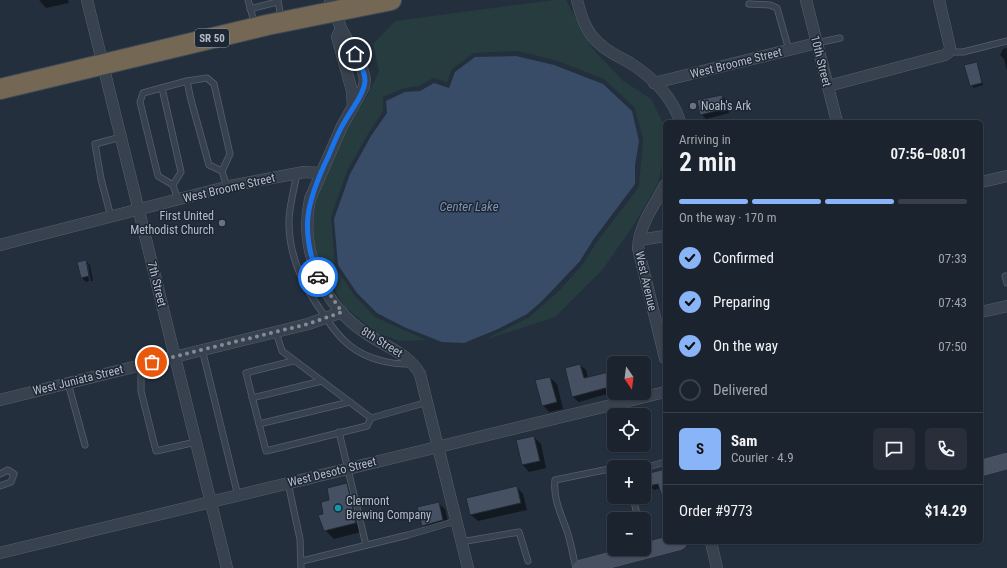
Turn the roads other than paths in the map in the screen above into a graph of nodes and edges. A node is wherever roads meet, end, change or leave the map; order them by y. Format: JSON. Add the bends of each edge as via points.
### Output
{"nodes":[{"id":1,"x":87,"y":0,"type":"edge"},
{"id":2,"x":248,"y":0,"type":"edge"},
{"id":3,"x":389,"y":0,"type":"edge"},
{"id":4,"x":577,"y":0,"type":"edge"},
{"id":5,"x":806,"y":0,"type":"edge"},
{"id":6,"x":939,"y":0,"type":"edge"},
{"id":7,"x":278,"y":1,"type":"edge"},
{"id":8,"x":749,"y":4,"type":"dead end"},
{"id":9,"x":250,"y":8,"type":"junction"},
{"id":10,"x":335,"y":13,"type":"edge"},
{"id":11,"x":282,"y":22,"type":"junction"},
{"id":12,"x":255,"y":28,"type":"junction"},
{"id":13,"x":840,"y":38,"type":"dead end"},
{"id":14,"x":1005,"y":41,"type":"edge"},
{"id":15,"x":817,"y":43,"type":"junction"},
{"id":16,"x":789,"y":50,"type":"junction"},
{"id":17,"x":949,"y":52,"type":"junction"},
{"id":18,"x":103,"y":64,"type":"junction"},
{"id":19,"x":187,"y":81,"type":"junction"},
{"id":20,"x":654,"y":83,"type":"junction"},
{"id":21,"x":828,"y":86,"type":"junction"},
{"id":22,"x":162,"y":88,"type":"junction"},
{"id":23,"x":0,"y":90,"type":"edge"},
{"id":24,"x":353,"y":107,"type":"junction"},
{"id":25,"x":679,"y":120,"type":"edge"},
{"id":26,"x":836,"y":120,"type":"edge"},
{"id":27,"x":121,"y":137,"type":"junction"},
{"id":28,"x":222,"y":171,"type":"junction"},
{"id":29,"x":320,"y":173,"type":"junction"},
{"id":30,"x":297,"y":174,"type":"junction"},
{"id":31,"x":1007,"y":176,"type":"edge"},
{"id":32,"x":983,"y":182,"type":"edge"},
{"id":33,"x":173,"y":185,"type":"junction"},
{"id":34,"x":227,"y":187,"type":"junction"},
{"id":35,"x":663,"y":189,"type":"edge"},
{"id":36,"x":178,"y":200,"type":"junction"},
{"id":37,"x":139,"y":211,"type":"junction"},
{"id":38,"x":111,"y":217,"type":"junction"},
{"id":39,"x":663,"y":236,"type":"edge"},
{"id":40,"x":638,"y":240,"type":"junction"},
{"id":41,"x":0,"y":245,"type":"edge"},
{"id":42,"x":1007,"y":276,"type":"edge"},
{"id":43,"x":1007,"y":283,"type":"edge"},
{"id":44,"x":1007,"y":306,"type":"edge"},
{"id":45,"x":342,"y":312,"type":"junction"},
{"id":46,"x":983,"y":312,"type":"edge"},
{"id":47,"x":326,"y":318,"type":"junction"},
{"id":48,"x":276,"y":332,"type":"junction"},
{"id":49,"x":202,"y":349,"type":"junction"},
{"id":50,"x":663,"y":350,"type":"edge"},
{"id":51,"x":175,"y":356,"type":"junction"},
{"id":52,"x":293,"y":361,"type":"junction"},
{"id":53,"x":141,"y":364,"type":"junction"},
{"id":54,"x":414,"y":364,"type":"junction"},
{"id":55,"x":322,"y":382,"type":"junction"},
{"id":56,"x":68,"y":383,"type":"junction"},
{"id":57,"x":663,"y":392,"type":"edge"},
{"id":58,"x":252,"y":398,"type":"junction"},
{"id":59,"x":0,"y":400,"type":"edge"},
{"id":60,"x":350,"y":402,"type":"junction"},
{"id":61,"x":428,"y":402,"type":"junction"},
{"id":62,"x":371,"y":418,"type":"junction"},
{"id":63,"x":259,"y":424,"type":"junction"},
{"id":64,"x":339,"y":432,"type":"junction"},
{"id":65,"x":196,"y":442,"type":"junction"},
{"id":66,"x":85,"y":445,"type":"dead end"},
{"id":67,"x":438,"y":446,"type":"junction"},
{"id":68,"x":1007,"y":461,"type":"edge"},
{"id":69,"x":663,"y":463,"type":"edge"},
{"id":70,"x":651,"y":466,"type":"edge"},
{"id":71,"x":983,"y":467,"type":"edge"},
{"id":72,"x":348,"y":468,"type":"junction"},
{"id":73,"x":607,"y":469,"type":"edge"},
{"id":74,"x":0,"y":474,"type":"edge"},
{"id":75,"x":288,"y":483,"type":"junction"},
{"id":76,"x":0,"y":486,"type":"edge"},
{"id":77,"x":238,"y":496,"type":"junction"},
{"id":78,"x":211,"y":502,"type":"junction"},
{"id":79,"x":456,"y":521,"type":"junction"},
{"id":80,"x":462,"y":542,"type":"junction"},
{"id":81,"x":665,"y":544,"type":"edge"},
{"id":82,"x":711,"y":544,"type":"edge"},
{"id":83,"x":366,"y":545,"type":"junction"},
{"id":84,"x":651,"y":546,"type":"edge"},
{"id":85,"x":0,"y":553,"type":"edge"},
{"id":86,"x":617,"y":556,"type":"edge"},
{"id":87,"x":302,"y":561,"type":"junction"},
{"id":88,"x":528,"y":561,"type":"dead end"},
{"id":89,"x":227,"y":568,"type":"edge"},
{"id":90,"x":301,"y":568,"type":"edge"},
{"id":91,"x":468,"y":568,"type":"edge"},
{"id":92,"x":576,"y":568,"type":"edge"},
{"id":93,"x":580,"y":568,"type":"edge"},
{"id":94,"x":717,"y":568,"type":"edge"}],
"edges":[{"from":1,"to":18,"type":"street","name":"7th Street"},
{"from":2,"to":9,"type":"lane"},
{"from":3,"to":10,"type":"highway","number":"SR 50"},
{"from":4,"to":20,"type":"street","via":[[584,24],[598,43],[640,69]]},
{"from":5,"to":15,"type":"street","name":"10th Street"},
{"from":6,"to":17,"type":"street"},
{"from":7,"to":9,"type":"lane"},
{"from":7,"to":11,"type":"lane"},
{"from":8,"to":16,"type":"lane","via":[[777,8]]},
{"from":9,"to":12,"type":"lane"},
{"from":10,"to":11,"type":"highway","number":"SR 50"},
{"from":10,"to":24,"type":"street","via":[[336,37],[352,91]]},
{"from":10,"to":24,"type":"street","name":"8th Street","via":[[365,79],[364,87]]},
{"from":11,"to":12,"type":"highway","number":"SR 50"},
{"from":12,"to":18,"type":"highway","number":"SR 50"},
{"from":13,"to":15,"type":"lane"},
{"from":14,"to":17,"type":"lane","via":[[963,52]]},
{"from":15,"to":16,"type":"street","name":"West Broome Street"},
{"from":15,"to":21,"type":"street","name":"10th Street"},
{"from":16,"to":20,"type":"street","name":"West Broome Street"},
{"from":17,"to":21,"type":"street"},
{"from":18,"to":23,"type":"highway","number":"SR 50"},
{"from":18,"to":27,"type":"street","name":"7th Street"},
{"from":19,"to":22,"type":"lane"},
{"from":19,"to":28,"type":"lane","via":[[209,165]]},
{"from":19,"to":28,"type":"lane","via":[[208,78],[214,84],[230,154]]},
{"from":20,"to":25,"type":"street","via":[[672,102]]},
{"from":21,"to":26,"type":"street","name":"10th Street"},
{"from":22,"to":33,"type":"lane","via":[[181,172]]},
{"from":22,"to":33,"type":"lane","via":[[143,93],[140,102],[158,176]]},
{"from":24,"to":29,"type":"street","name":"8th Street"},
{"from":27,"to":37,"type":"street","name":"7th Street"},
{"from":27,"to":38,"type":"lane","via":[[95,144]]},
{"from":28,"to":34,"type":"lane"},
{"from":29,"to":30,"type":"street","name":"West Broome Street"},
{"from":29,"to":45,"type":"street","name":"8th Street","via":[[307,212],[309,249],[318,278]]},
{"from":30,"to":34,"type":"street","name":"West Broome Street"},
{"from":30,"to":47,"type":"lane","via":[[289,219],[292,248],[297,269],[307,292]]},
{"from":31,"to":32,"type":"street"},
{"from":33,"to":36,"type":"lane"},
{"from":34,"to":36,"type":"street","name":"West Broome Street"},
{"from":35,"to":40,"type":"street","name":"West Avenue"},
{"from":36,"to":37,"type":"street","name":"West Broome Street"},
{"from":37,"to":38,"type":"street","name":"West Broome Street"},
{"from":37,"to":51,"type":"street","name":"7th Street"},
{"from":38,"to":41,"type":"street","name":"West Broome Street"},
{"from":39,"to":40,"type":"street"},
{"from":40,"to":50,"type":"street","name":"West Avenue","via":[[640,261]]},
{"from":42,"to":43,"type":"lane"},
{"from":44,"to":46,"type":"street"},
{"from":45,"to":47,"type":"street","name":"West Juniata Street"},
{"from":45,"to":54,"type":"street","name":"8th Street","via":[[366,334]]},
{"from":47,"to":48,"type":"street","name":"West Juniata Street"},
{"from":47,"to":54,"type":"lane","via":[[350,346],[376,359],[402,365]]},
{"from":48,"to":49,"type":"street","name":"West Juniata Street"},
{"from":48,"to":52,"type":"lane","via":[[282,351]]},
{"from":49,"to":51,"type":"street","name":"West Juniata Street"},
{"from":49,"to":77,"type":"lane"},
{"from":51,"to":53,"type":"street","name":"West Juniata Street"},
{"from":51,"to":65,"type":"street","name":"7th Street"},
{"from":52,"to":55,"type":"lane"},
{"from":52,"to":58,"type":"lane","via":[[246,373]]},
{"from":53,"to":56,"type":"street","name":"West Juniata Street"},
{"from":53,"to":65,"type":"lane","via":[[141,391],[156,451]]},
{"from":54,"to":61,"type":"street","name":"8th Street","via":[[420,374]]},
{"from":55,"to":58,"type":"lane"},
{"from":55,"to":60,"type":"lane"},
{"from":56,"to":59,"type":"street","name":"West Juniata Street"},
{"from":56,"to":66,"type":"lane"},
{"from":57,"to":67,"type":"street","name":"West Desoto Street"},
{"from":58,"to":63,"type":"lane"},
{"from":60,"to":62,"type":"lane"},
{"from":60,"to":63,"type":"lane"},
{"from":61,"to":62,"type":"lane"},
{"from":61,"to":67,"type":"street","name":"8th Street"},
{"from":62,"to":64,"type":"lane","via":[[367,426]]},
{"from":63,"to":64,"type":"lane","via":[[266,451]]},
{"from":64,"to":72,"type":"lane"},
{"from":65,"to":78,"type":"street","name":"7th Street"},
{"from":67,"to":72,"type":"street","name":"West Desoto Street"},
{"from":67,"to":79,"type":"street","name":"8th Street"},
{"from":68,"to":71,"type":"street"},
{"from":69,"to":70,"type":"lane"},
{"from":72,"to":75,"type":"street","name":"West Desoto Street"},
{"from":72,"to":83,"type":"lane"},
{"from":73,"to":92,"type":"lane","via":[[555,480],[557,506],[568,532]]},
{"from":74,"to":76,"type":"lane","via":[[8,470],[14,474],[11,482]]},
{"from":75,"to":77,"type":"street","name":"West Desoto Street"},
{"from":75,"to":87,"type":"lane"},
{"from":77,"to":78,"type":"street","name":"West Desoto Street"},
{"from":78,"to":85,"type":"street","name":"West Desoto Street"},
{"from":78,"to":89,"type":"street","name":"7th Street"},
{"from":79,"to":80,"type":"street","name":"8th Street"},
{"from":79,"to":83,"type":"lane"},
{"from":80,"to":88,"type":"lane","via":[[519,532]]},
{"from":80,"to":91,"type":"street","name":"8th Street"},
{"from":81,"to":84,"type":"street"},
{"from":82,"to":94,"type":"street"},
{"from":83,"to":87,"type":"lane"},
{"from":86,"to":93,"type":"street"},
{"from":87,"to":90,"type":"lane"}]}
